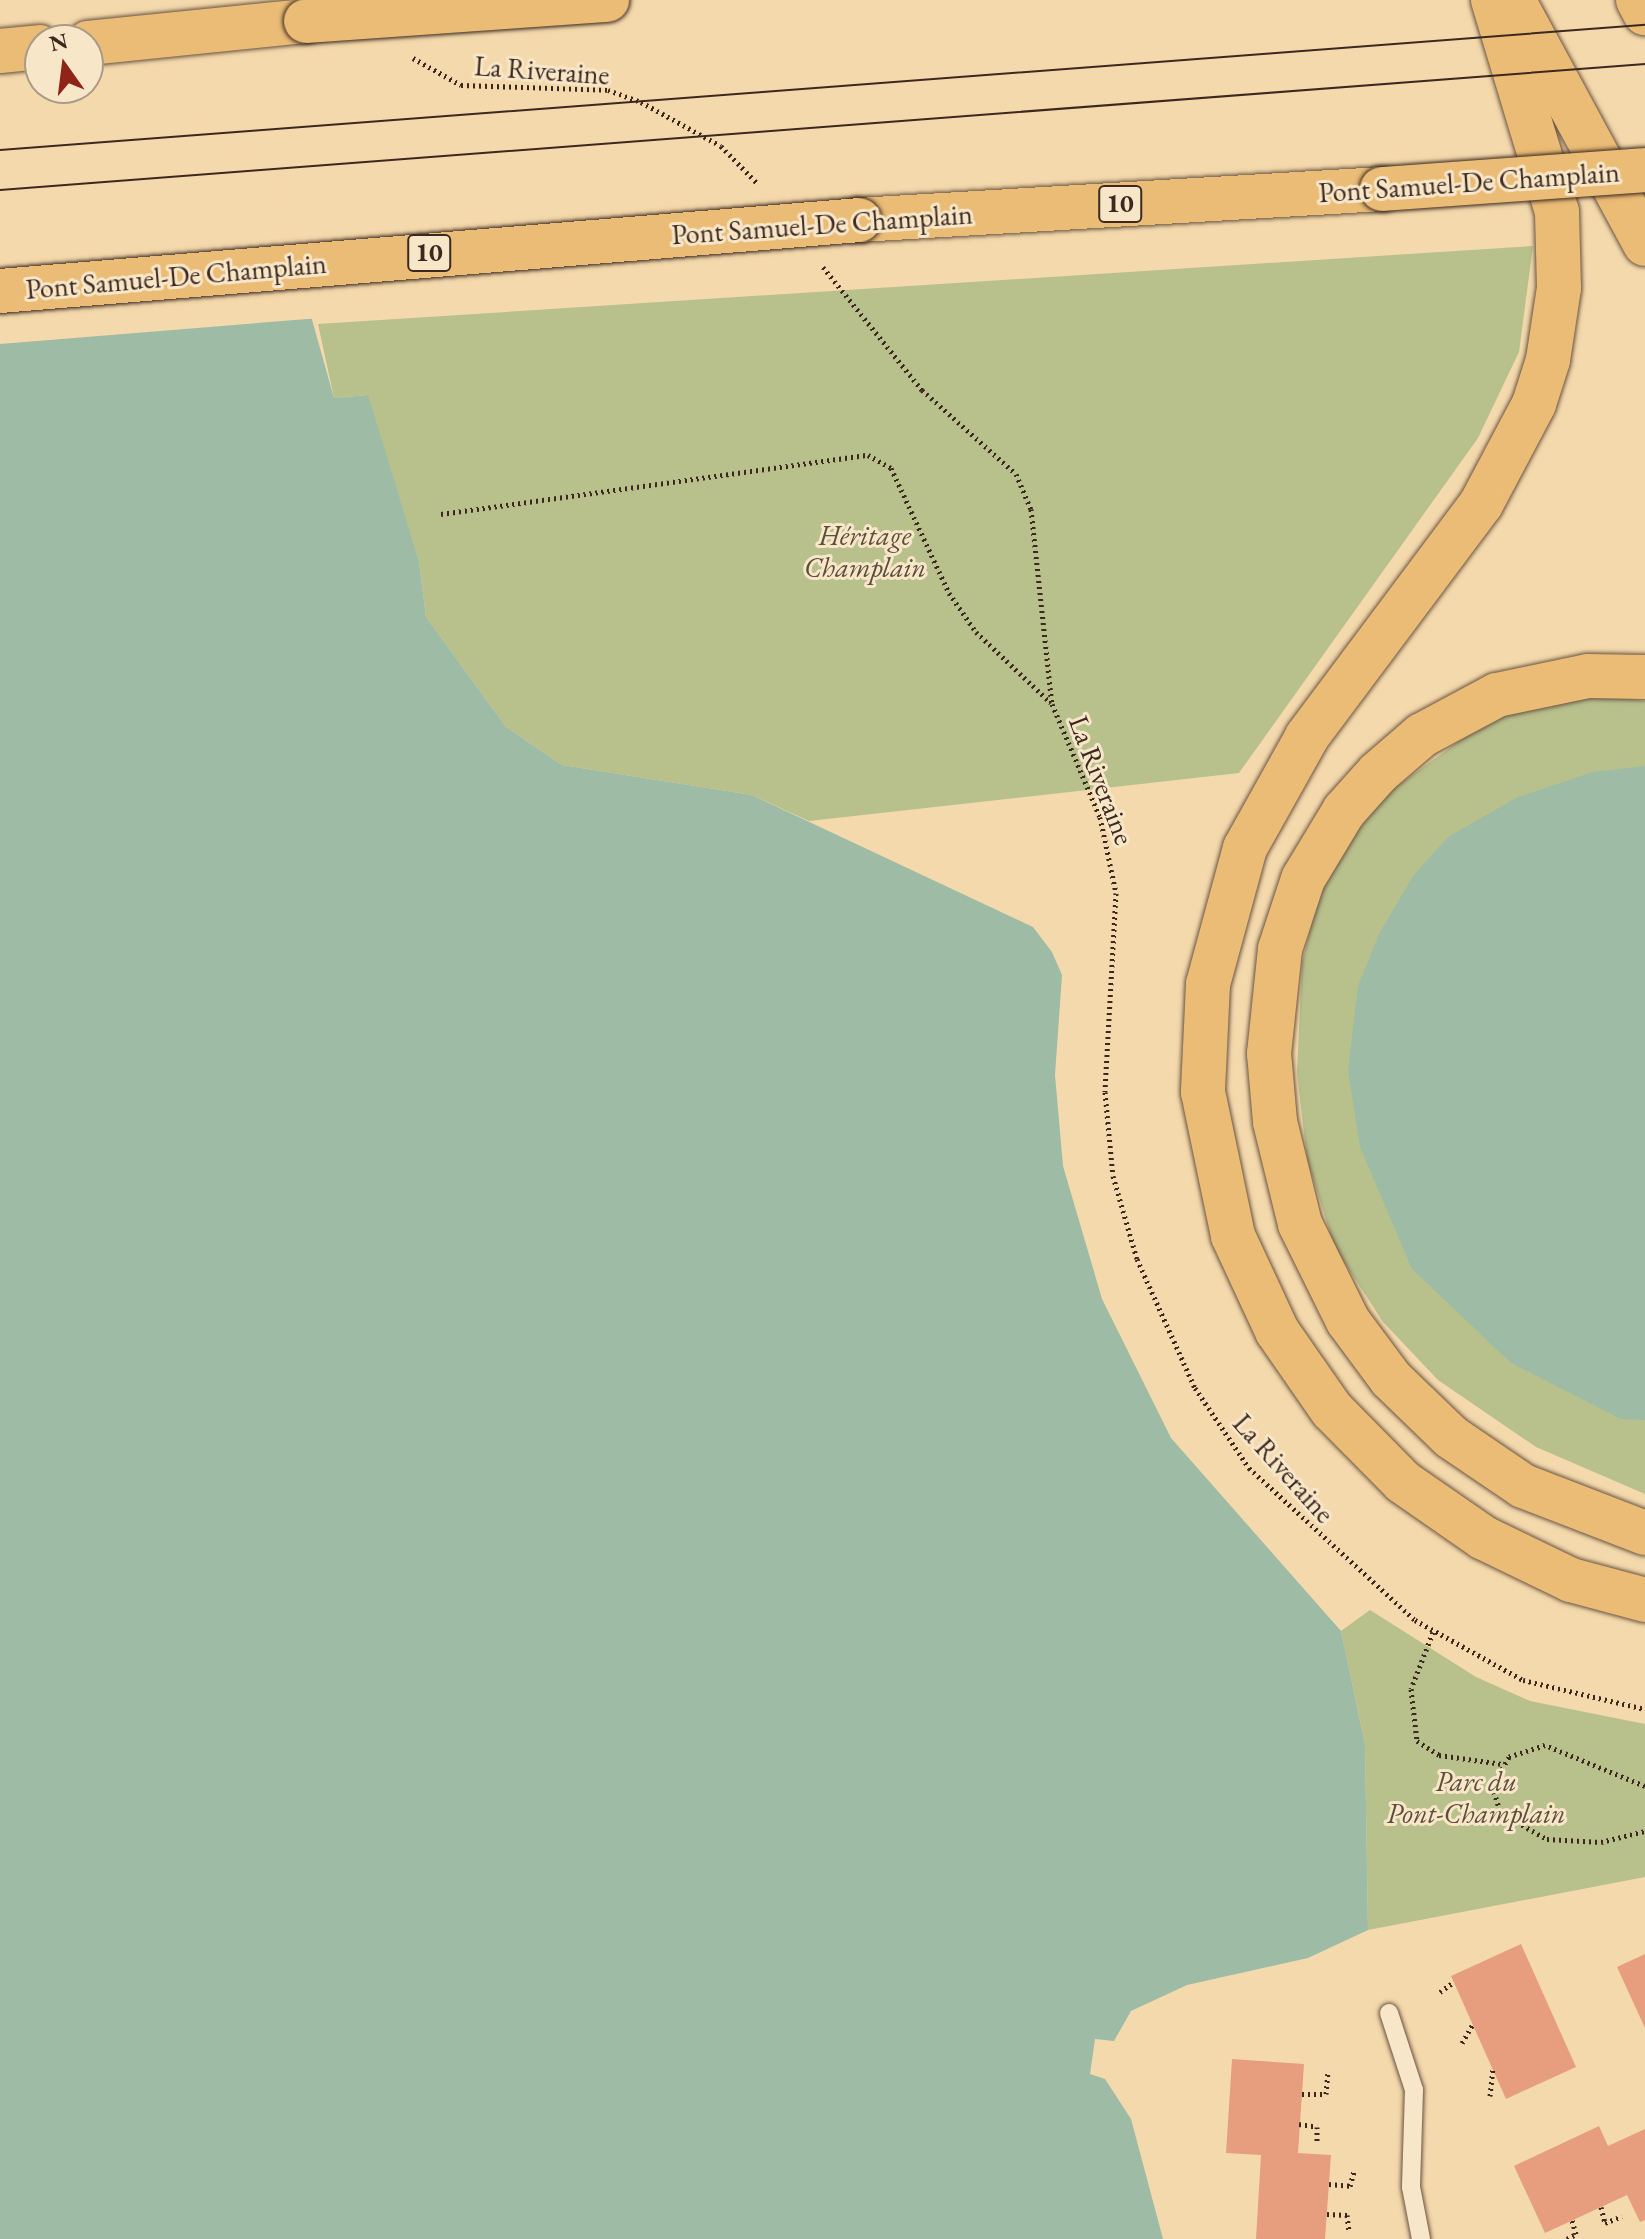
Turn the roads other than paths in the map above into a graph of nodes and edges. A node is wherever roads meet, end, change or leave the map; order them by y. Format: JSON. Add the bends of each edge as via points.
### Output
{"nodes":[{"id":1,"x":607,"y":0,"type":"edge"},
{"id":2,"x":1493,"y":0,"type":"edge"},
{"id":3,"x":1513,"y":0,"type":"edge"},
{"id":4,"x":1638,"y":0,"type":"edge"},
{"id":5,"x":1645,"y":13,"type":"edge"},
{"id":6,"x":104,"y":42,"type":"edge"},
{"id":7,"x":24,"y":49,"type":"edge"},
{"id":8,"x":0,"y":51,"type":"edge"},
{"id":9,"x":1645,"y":170,"type":"edge"},
{"id":10,"x":1645,"y":244,"type":"edge"},
{"id":11,"x":0,"y":291,"type":"edge"},
{"id":12,"x":1645,"y":677,"type":"edge"},
{"id":13,"x":1645,"y":1533,"type":"edge"},
{"id":14,"x":1645,"y":1600,"type":"edge"},
{"id":15,"x":1389,"y":2013,"type":"dead end"},
{"id":16,"x":1421,"y":2239,"type":"edge"}],
"edges":[{"from":1,"to":6,"type":"highway","bridge":true},
{"from":2,"to":14,"type":"highway","via":[[1557,212],[1559,288],[1548,360],[1534,404],[1481,504],[1307,737],[1245,848],[1208,984],[1203,1092],[1233,1236],[1277,1331],[1332,1410],[1403,1482],[1484,1538],[1571,1580]]},
{"from":3,"to":10,"type":"highway"},
{"from":4,"to":5,"type":"highway"},
{"from":7,"to":8,"type":"highway"},
{"from":9,"to":11,"type":"highway","name":"Pont Samuel-De Champlain","number":"10","bridge":true,"via":[[859,220]]},
{"from":12,"to":13,"type":"highway","via":[[1588,676],[1497,695],[1422,735],[1378,773],[1344,811],[1303,879],[1280,949],[1269,1053],[1279,1144],[1300,1224],[1341,1309],[1391,1379],[1451,1437],[1509,1478],[1599,1520]]},
{"from":15,"to":16,"type":"lane","via":[[1414,2090],[1411,2187]]}]}
